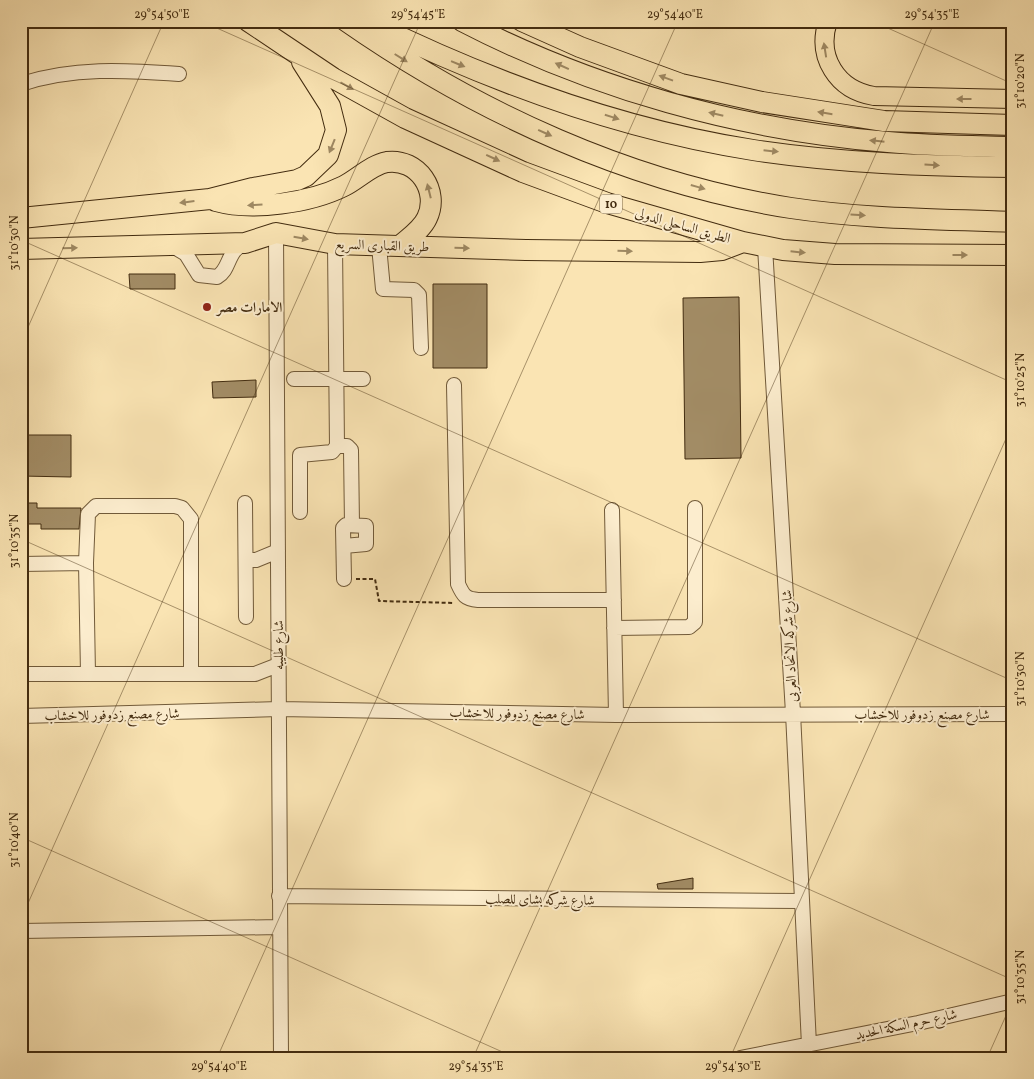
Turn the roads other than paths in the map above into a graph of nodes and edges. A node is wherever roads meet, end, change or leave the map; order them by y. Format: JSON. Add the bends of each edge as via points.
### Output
{"nodes":[{"id":1,"x":248,"y":21,"type":"edge"},
{"id":2,"x":346,"y":21,"type":"edge"},
{"id":3,"x":367,"y":21,"type":"edge"},
{"id":4,"x":462,"y":21,"type":"edge"},
{"id":5,"x":522,"y":21,"type":"edge"},
{"id":6,"x":828,"y":21,"type":"edge"},
{"id":7,"x":298,"y":56,"type":"junction"},
{"id":8,"x":179,"y":74,"type":"dead end"},
{"id":9,"x":21,"y":84,"type":"edge"},
{"id":10,"x":1013,"y":99,"type":"edge"},
{"id":11,"x":1013,"y":125,"type":"edge"},
{"id":12,"x":1013,"y":147,"type":"edge"},
{"id":13,"x":1013,"y":168,"type":"edge"},
{"id":14,"x":210,"y":200,"type":"junction"},
{"id":15,"x":21,"y":218,"type":"edge"},
{"id":16,"x":1013,"y":222,"type":"edge"},
{"id":17,"x":276,"y":233,"type":"junction"},
{"id":18,"x":245,"y":242,"type":"junction"},
{"id":19,"x":743,"y":242,"type":"junction"},
{"id":20,"x":170,"y":244,"type":"junction"},
{"id":21,"x":335,"y":244,"type":"junction"},
{"id":22,"x":401,"y":245,"type":"junction"},
{"id":23,"x":379,"y":246,"type":"junction"},
{"id":24,"x":765,"y":247,"type":"junction"},
{"id":25,"x":21,"y":249,"type":"edge"},
{"id":26,"x":1013,"y":255,"type":"edge"},
{"id":27,"x":421,"y":348,"type":"dead end"},
{"id":28,"x":363,"y":378,"type":"dead end"},
{"id":29,"x":294,"y":379,"type":"dead end"},
{"id":30,"x":336,"y":379,"type":"junction"},
{"id":31,"x":454,"y":385,"type":"dead end"},
{"id":32,"x":336,"y":446,"type":"junction"},
{"id":33,"x":245,"y":503,"type":"dead end"},
{"id":34,"x":695,"y":508,"type":"dead end"},
{"id":35,"x":612,"y":510,"type":"dead end"},
{"id":36,"x":300,"y":512,"type":"dead end"},
{"id":37,"x":352,"y":524,"type":"junction"},
{"id":38,"x":344,"y":546,"type":"junction"},
{"id":39,"x":278,"y":551,"type":"junction"},
{"id":40,"x":246,"y":560,"type":"junction"},
{"id":41,"x":86,"y":563,"type":"junction"},
{"id":42,"x":21,"y":564,"type":"edge"},
{"id":43,"x":344,"y":579,"type":"road end"},
{"id":44,"x":614,"y":600,"type":"junction"},
{"id":45,"x":246,"y":617,"type":"dead end"},
{"id":46,"x":614,"y":628,"type":"junction"},
{"id":47,"x":278,"y":665,"type":"junction"},
{"id":48,"x":21,"y":674,"type":"edge"},
{"id":49,"x":88,"y":674,"type":"junction"},
{"id":50,"x":191,"y":674,"type":"junction"},
{"id":51,"x":279,"y":710,"type":"junction"},
{"id":52,"x":793,"y":713,"type":"junction"},
{"id":53,"x":1013,"y":714,"type":"edge"},
{"id":54,"x":616,"y":715,"type":"junction"},
{"id":55,"x":21,"y":716,"type":"edge"},
{"id":56,"x":279,"y":896,"type":"junction"},
{"id":57,"x":801,"y":901,"type":"junction"},
{"id":58,"x":279,"y":927,"type":"junction"},
{"id":59,"x":21,"y":931,"type":"edge"},
{"id":60,"x":1013,"y":1001,"type":"edge"},
{"id":61,"x":809,"y":1045,"type":"junction"},
{"id":62,"x":281,"y":1058,"type":"edge"},
{"id":63,"x":740,"y":1058,"type":"edge"}],
"edges":[{"from":1,"to":7,"type":"highway","name":"الطريق الساحلى الدولى","number":"10"},
{"from":2,"to":16,"type":"highway","one_way":true,"via":[[423,72],[511,118],[602,156],[696,187],[763,203],[851,215]]},
{"from":3,"to":13,"type":"highway","one_way":true,"via":[[483,74],[667,133],[753,150],[841,159]]},
{"from":12,"to":4,"type":"highway","one_way":true,"via":[[918,144],[844,137],[694,109],[593,79]]},
{"from":11,"to":5,"type":"highway","one_way":true,"via":[[884,121],[729,96],[672,80],[580,47]]},
{"from":10,"to":6,"type":"main road","one_way":true,"via":[[874,96],[854,91],[837,78],[827,60],[824,39]]},
{"from":7,"to":14,"type":"highway","one_way":true,"via":[[333,113],[336,130],[328,155],[315,170],[297,180]]},
{"from":7,"to":19,"type":"highway","name":"الطريق الساحلى الدولى","number":"10","one_way":true,"via":[[405,118],[523,172],[607,203]]},
{"from":8,"to":9,"type":"street","via":[[96,70]]},
{"from":14,"to":15,"type":"highway","one_way":true},
{"from":22,"to":14,"type":"highway","one_way":true,"via":[[426,220],[431,196],[421,174],[399,162],[375,166],[348,184],[318,195],[243,206]]},
{"from":17,"to":18,"type":"highway","name":"طريق القبارى السريع"},
{"from":17,"to":21,"type":"highway","name":"طريق القبارى السريع","one_way":true},
{"from":17,"to":39,"type":"street","name":"شارع طليبه"},
{"from":18,"to":20,"type":"highway","name":"طريق القبارى السريع"},
{"from":18,"to":20,"type":"street","via":[[232,251],[221,275],[211,278],[199,275],[186,254]]},
{"from":22,"to":19,"type":"highway","name":"طريق القبارى السريع","one_way":true,"via":[[700,252],[722,250]]},
{"from":19,"to":24,"type":"highway","name":"الطريق الساحلى الدولى","number":"10"},
{"from":25,"to":20,"type":"highway","name":"طريق القبارى السريع","one_way":true},
{"from":21,"to":23,"type":"highway","name":"طريق القبارى السريع"},
{"from":21,"to":30,"type":"street"},
{"from":22,"to":23,"type":"highway","name":"طريق القبارى السريع"},
{"from":23,"to":27,"type":"street","via":[[383,289],[414,290],[419,295]]},
{"from":24,"to":26,"type":"highway","name":"الطريق الساحلى الدولى","number":"10","one_way":true,"via":[[835,254]]},
{"from":24,"to":52,"type":"street","name":"شارع شركه الاتحاد العربى"},
{"from":28,"to":30,"type":"street"},
{"from":29,"to":30,"type":"street"},
{"from":30,"to":32,"type":"street"},
{"from":31,"to":44,"type":"street","via":[[458,584],[463,595],[469,600]]},
{"from":32,"to":36,"type":"street","via":[[332,452],[300,455]]},
{"from":32,"to":37,"type":"street","via":[[347,446],[351,450]]},
{"from":33,"to":40,"type":"street"},
{"from":34,"to":46,"type":"street","via":[[695,622],[689,627]]},
{"from":35,"to":44,"type":"street"},
{"from":37,"to":38,"type":"street","via":[[343,528]]},
{"from":37,"to":38,"type":"street","via":[[366,526],[367,542]]},
{"from":38,"to":43,"type":"street"},
{"from":39,"to":40,"type":"street","via":[[256,560]]},
{"from":39,"to":47,"type":"street","name":"شارع طليبه"},
{"from":40,"to":45,"type":"street"},
{"from":41,"to":42,"type":"street"},
{"from":41,"to":49,"type":"street"},
{"from":41,"to":50,"type":"street","via":[[86,519],[96,506],[175,506],[188,513]]},
{"from":44,"to":46,"type":"street"},
{"from":46,"to":54,"type":"street"},
{"from":47,"to":50,"type":"street","via":[[256,674]]},
{"from":47,"to":51,"type":"street","name":"شارع طليبه"},
{"from":48,"to":49,"type":"street"},
{"from":49,"to":50,"type":"street"},
{"from":51,"to":54,"type":"street","name":"شارع مصنع زدوفور للاخشاب"},
{"from":51,"to":55,"type":"street","name":"شارع مصنع زدوفور للاخشاب"},
{"from":51,"to":56,"type":"street","name":"شارع طليبه"},
{"from":52,"to":53,"type":"street","name":"شارع مصنع زدوفور للاخشاب"},
{"from":52,"to":54,"type":"street","name":"شارع مصنع زدوفور للاخشاب"},
{"from":52,"to":57,"type":"street","name":"شارع شركه الاتحاد العربى"},
{"from":56,"to":57,"type":"street","name":"شارع شركه بشاى للصلب"},
{"from":56,"to":58,"type":"street","name":"شارع طليبه"},
{"from":57,"to":61,"type":"street","name":"شارع شركه الاتحاد العربى"},
{"from":58,"to":59,"type":"street"},
{"from":58,"to":62,"type":"street","name":"شارع طليبه"},
{"from":60,"to":61,"type":"street","name":"شارع حرم السكة الحديد"},
{"from":61,"to":63,"type":"street","name":"شارع حرم السكة الحديد"}]}
